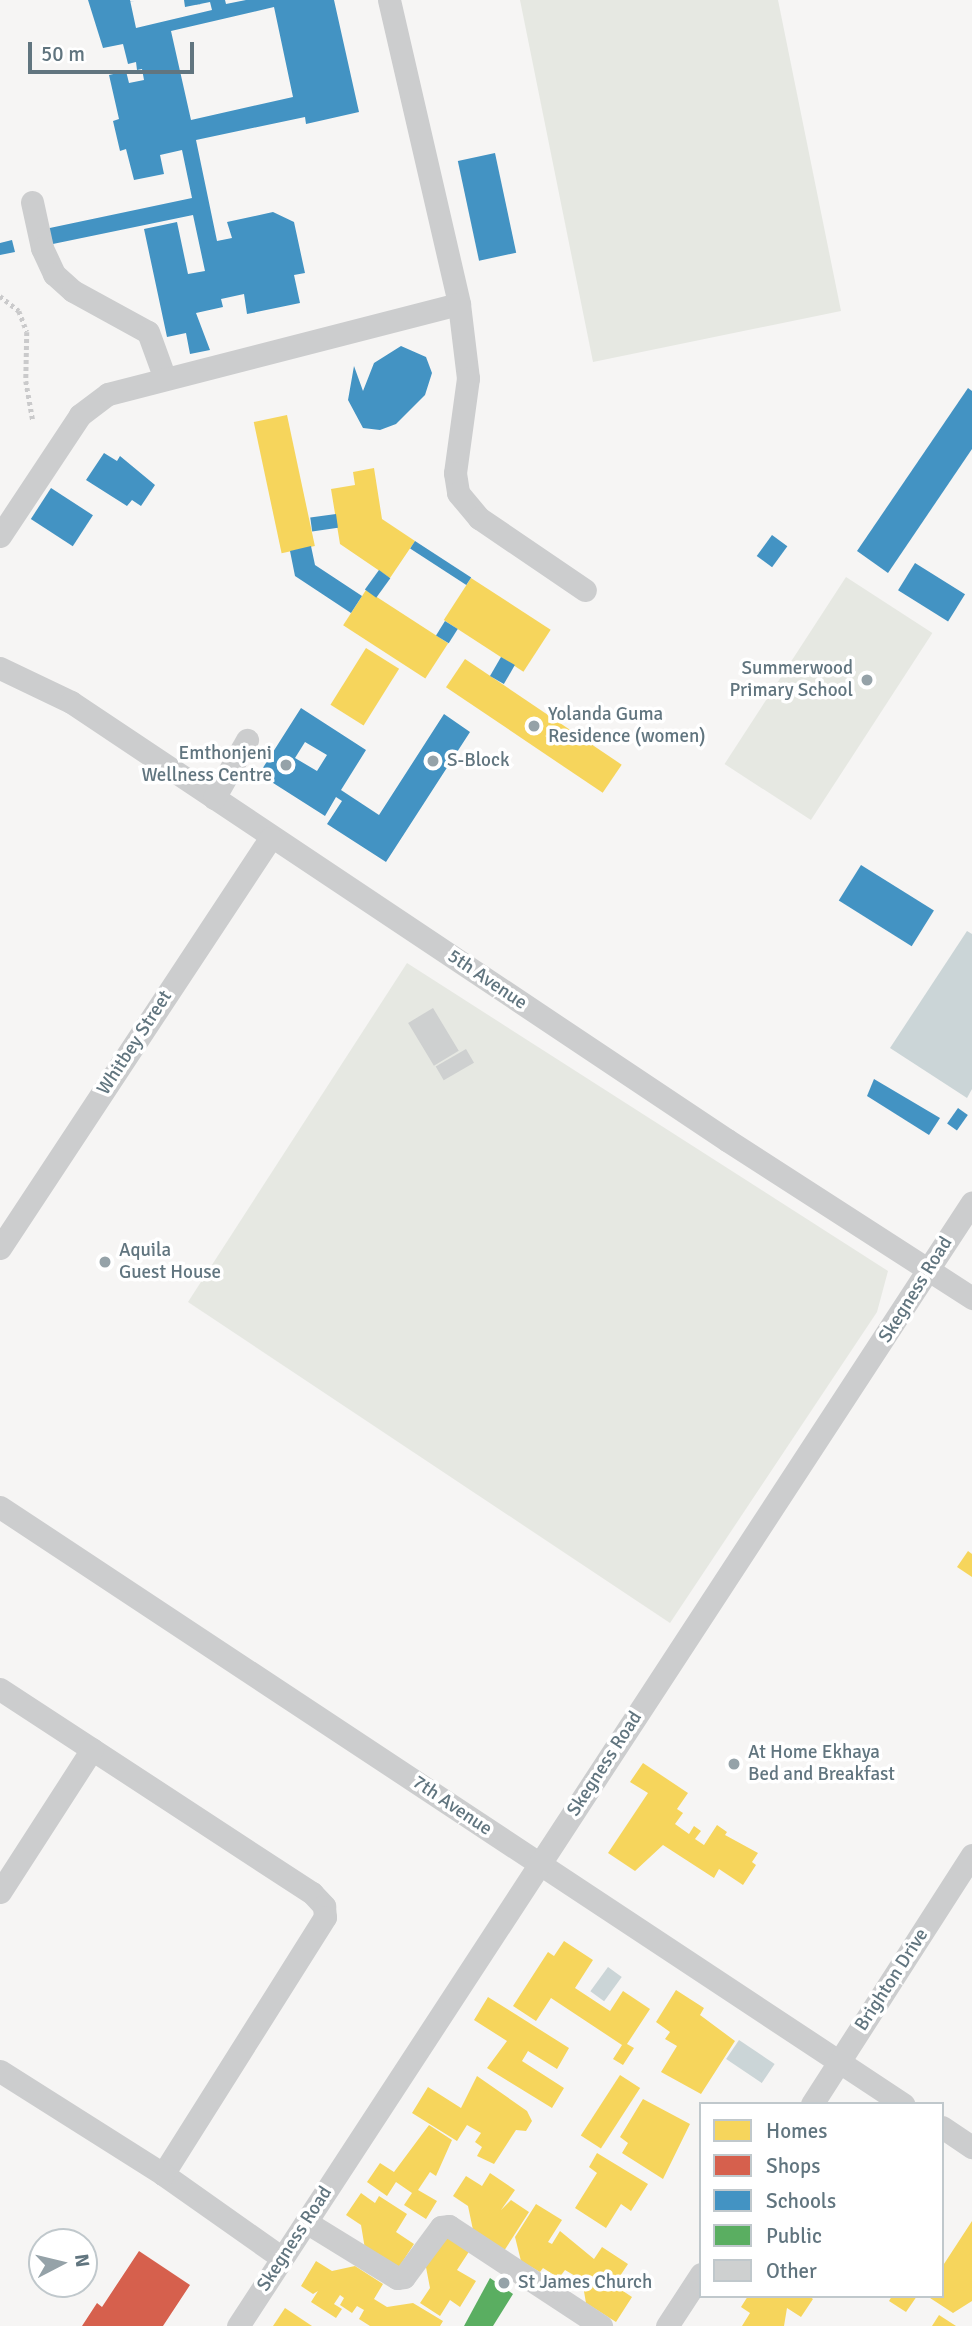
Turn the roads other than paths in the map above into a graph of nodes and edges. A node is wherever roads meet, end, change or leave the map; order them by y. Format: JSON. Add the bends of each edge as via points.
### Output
{"nodes":[{"id":1,"x":389,"y":0,"type":"edge"},
{"id":2,"x":32,"y":202,"type":"dead end"},
{"id":3,"x":459,"y":304,"type":"junction"},
{"id":4,"x":164,"y":376,"type":"junction"},
{"id":5,"x":0,"y":536,"type":"edge"},
{"id":6,"x":585,"y":590,"type":"dead end"},
{"id":7,"x":0,"y":668,"type":"edge"},
{"id":8,"x":247,"y":740,"type":"dead end"},
{"id":9,"x":214,"y":799,"type":"junction"},
{"id":10,"x":270,"y":838,"type":"junction"},
{"id":11,"x":972,"y":1202,"type":"edge"},
{"id":12,"x":0,"y":1248,"type":"edge"},
{"id":13,"x":929,"y":1267,"type":"junction"},
{"id":14,"x":972,"y":1298,"type":"edge"},
{"id":15,"x":0,"y":1507,"type":"edge"},
{"id":16,"x":0,"y":1689,"type":"edge"},
{"id":17,"x":92,"y":1749,"type":"junction"},
{"id":18,"x":972,"y":1855,"type":"edge"},
{"id":19,"x":540,"y":1864,"type":"junction"},
{"id":20,"x":0,"y":1892,"type":"edge"},
{"id":21,"x":838,"y":2063,"type":"junction"},
{"id":22,"x":0,"y":2071,"type":"edge"},
{"id":23,"x":813,"y":2102,"type":"edge"},
{"id":24,"x":901,"y":2102,"type":"edge"},
{"id":25,"x":944,"y":2128,"type":"edge"},
{"id":26,"x":972,"y":2147,"type":"edge"},
{"id":27,"x":163,"y":2174,"type":"junction"},
{"id":28,"x":306,"y":2222,"type":"junction"},
{"id":29,"x":282,"y":2258,"type":"junction"},
{"id":30,"x":699,"y":2277,"type":"edge"},
{"id":31,"x":237,"y":2326,"type":"edge"},
{"id":32,"x":601,"y":2326,"type":"edge"},
{"id":33,"x":667,"y":2326,"type":"edge"}],
"edges":[{"from":1,"to":3,"type":"street"},
{"from":2,"to":4,"type":"street","via":[[42,248],[54,274],[73,292],[148,332]]},
{"from":3,"to":4,"type":"street"},
{"from":3,"to":6,"type":"street","via":[[468,378],[455,473],[458,493],[479,517]]},
{"from":4,"to":5,"type":"street","via":[[125,386],[92,404]]},
{"from":7,"to":9,"type":"street","name":"5th Avenue","via":[[71,702]]},
{"from":8,"to":9,"type":"street"},
{"from":9,"to":10,"type":"street","name":"5th Avenue"},
{"from":10,"to":12,"type":"street","name":"Whitbey Street"},
{"from":10,"to":13,"type":"street","name":"5th Avenue","via":[[715,1132]]},
{"from":11,"to":13,"type":"street","name":"Skegness Road"},
{"from":13,"to":14,"type":"street","name":"5th Avenue"},
{"from":13,"to":19,"type":"street","name":"Skegness Road"},
{"from":15,"to":19,"type":"street","name":"7th Avenue"},
{"from":16,"to":17,"type":"street"},
{"from":17,"to":20,"type":"street"},
{"from":17,"to":27,"type":"street","via":[[312,1893],[325,1911]]},
{"from":18,"to":21,"type":"street","name":"Brighton Drive"},
{"from":19,"to":21,"type":"street","name":"7th Avenue"},
{"from":19,"to":28,"type":"street","name":"Skegness Road"},
{"from":21,"to":23,"type":"street","name":"Brighton Drive"},
{"from":21,"to":24,"type":"street","name":"7th Avenue"},
{"from":22,"to":27,"type":"street"},
{"from":25,"to":26,"type":"street"},
{"from":27,"to":29,"type":"street"},
{"from":28,"to":29,"type":"street","name":"Skegness Road"},
{"from":28,"to":32,"type":"street","via":[[397,2278],[404,2277],[441,2227],[449,2226]]},
{"from":29,"to":31,"type":"street","name":"Skegness Road"},
{"from":30,"to":33,"type":"street"}]}
